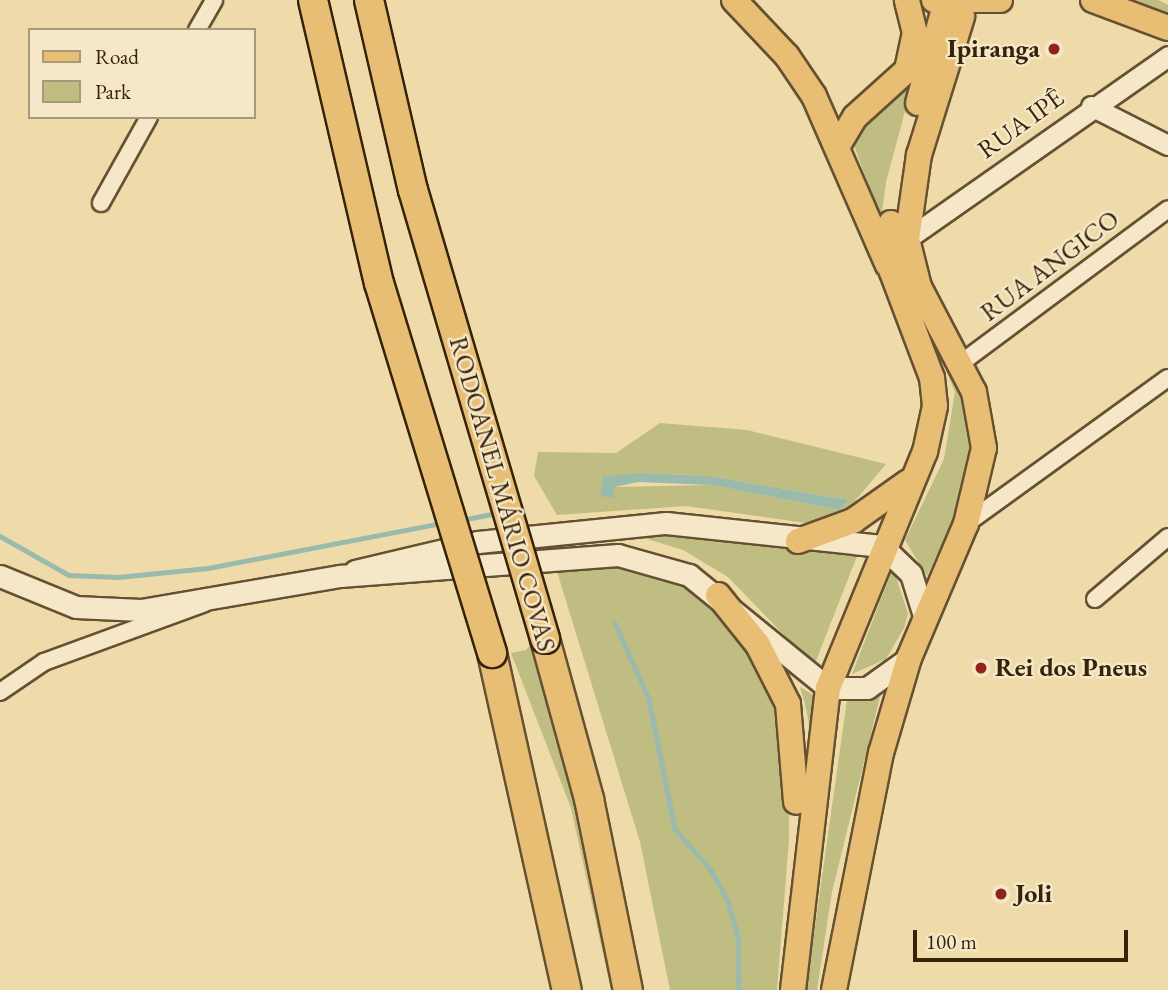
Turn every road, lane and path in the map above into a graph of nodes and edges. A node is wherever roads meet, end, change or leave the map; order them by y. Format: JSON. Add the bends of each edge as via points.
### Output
{"nodes":[{"id":1,"x":214,"y":0,"type":"edge"},
{"id":2,"x":313,"y":0,"type":"edge"},
{"id":3,"x":369,"y":0,"type":"edge"},
{"id":4,"x":734,"y":0,"type":"edge"},
{"id":5,"x":906,"y":0,"type":"edge"},
{"id":6,"x":1000,"y":0,"type":"edge"},
{"id":7,"x":1093,"y":0,"type":"edge"},
{"id":8,"x":946,"y":11,"type":"edge"},
{"id":9,"x":1168,"y":27,"type":"edge"},
{"id":10,"x":198,"y":28,"type":"edge"},
{"id":11,"x":1168,"y":56,"type":"edge"},
{"id":12,"x":1091,"y":106,"type":"junction"},
{"id":13,"x":148,"y":119,"type":"edge"},
{"id":14,"x":839,"y":142,"type":"junction"},
{"id":15,"x":1168,"y":145,"type":"edge"},
{"id":16,"x":101,"y":203,"type":"dead end"},
{"id":17,"x":1168,"y":209,"type":"edge"},
{"id":18,"x":907,"y":239,"type":"junction"},
{"id":19,"x":891,"y":272,"type":"junction"},
{"id":20,"x":961,"y":363,"type":"junction"},
{"id":21,"x":1168,"y":378,"type":"edge"},
{"id":22,"x":914,"y":477,"type":"junction"},
{"id":23,"x":965,"y":524,"type":"junction"},
{"id":24,"x":1168,"y":537,"type":"edge"},
{"id":25,"x":798,"y":541,"type":"junction"},
{"id":26,"x":882,"y":546,"type":"junction"},
{"id":27,"x":0,"y":576,"type":"edge"},
{"id":28,"x":340,"y":576,"type":"junction"},
{"id":29,"x":221,"y":595,"type":"junction"},
{"id":30,"x":718,"y":595,"type":"junction"},
{"id":31,"x":1095,"y":599,"type":"dead end"},
{"id":32,"x":925,"y":619,"type":"junction"},
{"id":33,"x":909,"y":658,"type":"junction"},
{"id":34,"x":828,"y":688,"type":"junction"},
{"id":35,"x":0,"y":692,"type":"edge"},
{"id":36,"x":801,"y":907,"type":"junction"},
{"id":37,"x":567,"y":990,"type":"edge"},
{"id":38,"x":628,"y":990,"type":"edge"},
{"id":39,"x":793,"y":990,"type":"edge"},
{"id":40,"x":834,"y":990,"type":"edge"}],
"edges":[{"from":1,"to":10,"type":"street"},
{"from":2,"to":37,"type":"highway","name":"RODOANEL MÁRIO COVAS","bridge":true,"via":[[379,284],[492,653]]},
{"from":3,"to":38,"type":"highway","name":"RODOANEL MÁRIO COVAS","bridge":true,"via":[[413,190],[589,799]]},
{"from":4,"to":14,"type":"main road","via":[[787,56]]},
{"from":5,"to":14,"type":"main road","via":[[915,33],[906,70],[855,117]]},
{"from":6,"to":8,"type":"main road"},
{"from":7,"to":9,"type":"main road"},
{"from":8,"to":18,"type":"main road"},
{"from":8,"to":19,"type":"main road","via":[[894,193]]},
{"from":11,"to":12,"type":"street","name":"RUA IPÊ"},
{"from":12,"to":15,"type":"street"},
{"from":12,"to":18,"type":"street","name":"RUA IPÊ"},
{"from":13,"to":16,"type":"street"},
{"from":14,"to":19,"type":"main road"},
{"from":17,"to":20,"type":"street","name":"RUA ANGICO"},
{"from":18,"to":20,"type":"main road","via":[[919,287]]},
{"from":19,"to":22,"type":"main road","via":[[933,387],[931,431]]},
{"from":20,"to":23,"type":"main road","via":[[974,392],[984,448]]},
{"from":21,"to":23,"type":"street"},
{"from":22,"to":25,"type":"main road","via":[[853,521]]},
{"from":22,"to":26,"type":"main road"},
{"from":23,"to":32,"type":"main road"},
{"from":24,"to":31,"type":"street"},
{"from":25,"to":26,"type":"main road"},
{"from":25,"to":28,"type":"main road","via":[[632,524],[478,542],[391,558]]},
{"from":26,"to":32,"type":"main road","via":[[911,574]]},
{"from":26,"to":34,"type":"main road"},
{"from":27,"to":29,"type":"main road","via":[[43,597],[106,611],[174,607]]},
{"from":28,"to":29,"type":"main road"},
{"from":28,"to":30,"type":"main road","via":[[618,555],[677,570]]},
{"from":29,"to":35,"type":"street","via":[[145,630],[44,662]]},
{"from":30,"to":34,"type":"main road"},
{"from":30,"to":36,"type":"main road","via":[[758,645],[788,704],[796,753]]},
{"from":32,"to":33,"type":"main road"},
{"from":33,"to":34,"type":"main road","via":[[867,688]]},
{"from":33,"to":40,"type":"main road","via":[[871,789]]},
{"from":34,"to":36,"type":"main road"},
{"from":36,"to":39,"type":"main road"}]}
